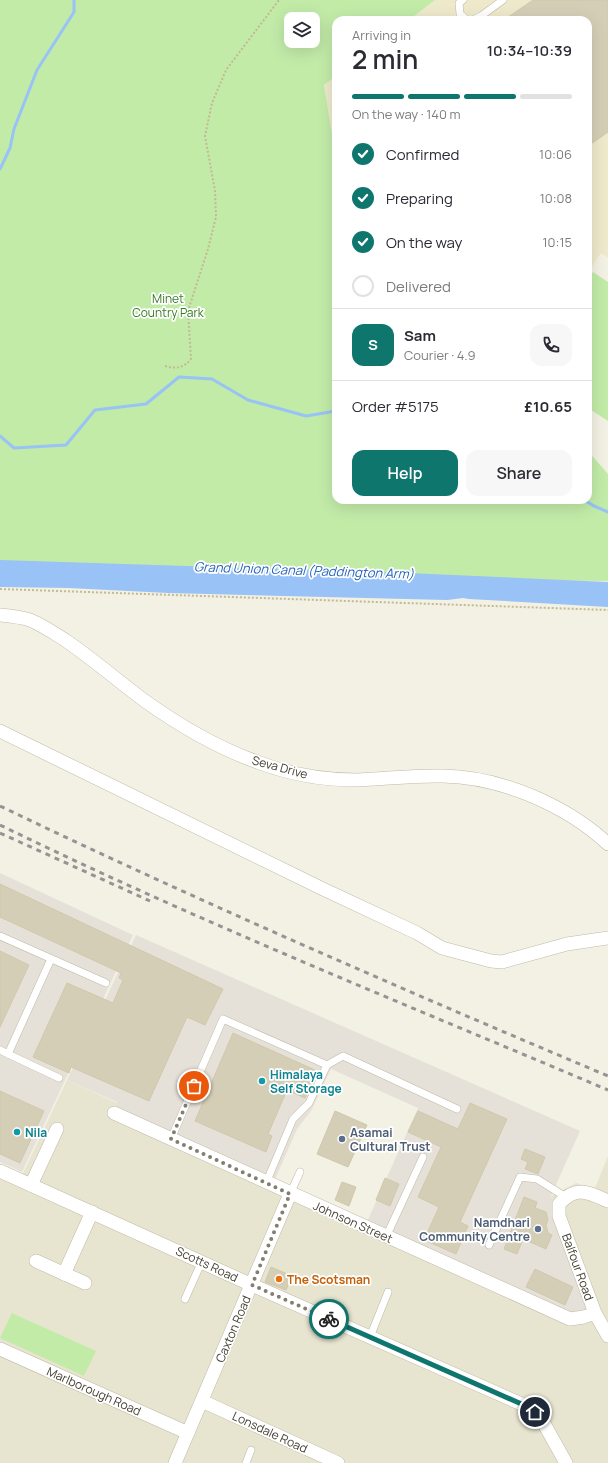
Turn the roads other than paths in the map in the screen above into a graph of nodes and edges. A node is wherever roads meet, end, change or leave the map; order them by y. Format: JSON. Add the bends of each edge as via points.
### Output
{"nodes":[{"id":1,"x":463,"y":0,"type":"edge"},
{"id":2,"x":503,"y":0,"type":"edge"},
{"id":3,"x":462,"y":16,"type":"edge"},
{"id":4,"x":481,"y":16,"type":"edge"},
{"id":5,"x":0,"y":615,"type":"edge"},
{"id":6,"x":0,"y":731,"type":"edge"},
{"id":7,"x":608,"y":844,"type":"edge"},
{"id":8,"x":0,"y":936,"type":"edge"},
{"id":9,"x":608,"y":938,"type":"edge"},
{"id":10,"x":51,"y":959,"type":"junction"},
{"id":11,"x":106,"y":983,"type":"dead end"},
{"id":12,"x":0,"y":1050,"type":"edge"},
{"id":13,"x":8,"y":1054,"type":"junction"},
{"id":14,"x":327,"y":1065,"type":"junction"},
{"id":15,"x":59,"y":1078,"type":"dead end"},
{"id":16,"x":457,"y":1109,"type":"dead end"},
{"id":17,"x":114,"y":1113,"type":"dead end"},
{"id":18,"x":57,"y":1129,"type":"dead end"},
{"id":19,"x":171,"y":1139,"type":"junction"},
{"id":20,"x":423,"y":1157,"type":"dead end"},
{"id":21,"x":0,"y":1171,"type":"edge"},
{"id":22,"x":300,"y":1172,"type":"dead end"},
{"id":23,"x":266,"y":1183,"type":"junction"},
{"id":24,"x":31,"y":1185,"type":"junction"},
{"id":25,"x":290,"y":1194,"type":"junction"},
{"id":26,"x":566,"y":1197,"type":"junction"},
{"id":27,"x":608,"y":1201,"type":"edge"},
{"id":28,"x":92,"y":1212,"type":"junction"},
{"id":29,"x":386,"y":1237,"type":"junction"},
{"id":30,"x":489,"y":1245,"type":"dead end"},
{"id":31,"x":36,"y":1261,"type":"dead end"},
{"id":32,"x":202,"y":1261,"type":"junction"},
{"id":33,"x":64,"y":1274,"type":"junction"},
{"id":34,"x":85,"y":1284,"type":"dead end"},
{"id":35,"x":252,"y":1285,"type":"junction"},
{"id":36,"x":388,"y":1292,"type":"dead end"},
{"id":37,"x":185,"y":1299,"type":"dead end"},
{"id":38,"x":595,"y":1313,"type":"junction"},
{"id":39,"x":608,"y":1336,"type":"edge"},
{"id":40,"x":370,"y":1337,"type":"junction"},
{"id":41,"x":0,"y":1348,"type":"edge"},
{"id":42,"x":202,"y":1401,"type":"junction"},
{"id":43,"x":188,"y":1433,"type":"junction"},
{"id":44,"x":251,"y":1450,"type":"dead end"},
{"id":45,"x":175,"y":1463,"type":"edge"},
{"id":46,"x":246,"y":1463,"type":"edge"},
{"id":47,"x":338,"y":1463,"type":"edge"},
{"id":48,"x":566,"y":1463,"type":"edge"}],
"edges":[{"from":1,"to":3,"type":"lane","via":[[459,3]]},
{"from":2,"to":4,"type":"lane"},
{"from":5,"to":7,"type":"street","name":"Seva Drive","via":[[21,618],[41,626],[73,646],[170,718],[235,753],[260,763],[292,772],[338,779],[445,776],[490,782],[520,790],[546,802],[582,823]]},
{"from":6,"to":9,"type":"street","via":[[417,933],[442,948],[502,962],[567,944]]},
{"from":8,"to":10,"type":"lane"},
{"from":10,"to":11,"type":"lane"},
{"from":10,"to":13,"type":"lane"},
{"from":12,"to":13,"type":"lane"},
{"from":13,"to":15,"type":"lane"},
{"from":14,"to":16,"type":"lane","via":[[343,1056]]},
{"from":14,"to":19,"type":"lane","via":[[223,1019]]},
{"from":14,"to":23,"type":"lane","via":[[309,1103],[293,1119]]},
{"from":17,"to":19,"type":"street","name":"Johnson Street"},
{"from":18,"to":24,"type":"street"},
{"from":19,"to":23,"type":"street","name":"Johnson Street"},
{"from":20,"to":29,"type":"lane"},
{"from":21,"to":24,"type":"street","name":"Scotts Road"},
{"from":22,"to":25,"type":"lane"},
{"from":23,"to":25,"type":"street","name":"Johnson Street"},
{"from":24,"to":28,"type":"street","name":"Scotts Road"},
{"from":25,"to":29,"type":"street","name":"Johnson Street"},
{"from":25,"to":35,"type":"street","name":"Caxton Road"},
{"from":26,"to":27,"type":"street","via":[[576,1192],[587,1192]]},
{"from":26,"to":30,"type":"lane","via":[[537,1179],[520,1177]]},
{"from":26,"to":38,"type":"street","name":"Balfour Road","via":[[559,1204],[559,1216]]},
{"from":28,"to":32,"type":"street","name":"Scotts Road"},
{"from":28,"to":33,"type":"street"},
{"from":29,"to":38,"type":"street","name":"Johnson Street","via":[[570,1319]]},
{"from":31,"to":33,"type":"street"},
{"from":32,"to":35,"type":"street","name":"Scotts Road"},
{"from":32,"to":37,"type":"lane"},
{"from":33,"to":34,"type":"street"},
{"from":35,"to":40,"type":"street","name":"Scotts Road"},
{"from":35,"to":42,"type":"street","name":"Caxton Road"},
{"from":36,"to":40,"type":"lane"},
{"from":38,"to":39,"type":"street","name":"Balfour Road"},
{"from":40,"to":48,"type":"street","name":"Scotts Road","via":[[526,1406],[542,1420]]},
{"from":41,"to":43,"type":"street","name":"Marlborough Road"},
{"from":42,"to":43,"type":"street","name":"Caxton Road"},
{"from":42,"to":47,"type":"street","name":"Lonsdale Road"},
{"from":43,"to":45,"type":"street","name":"Caxton Road"},
{"from":44,"to":46,"type":"lane"}]}
